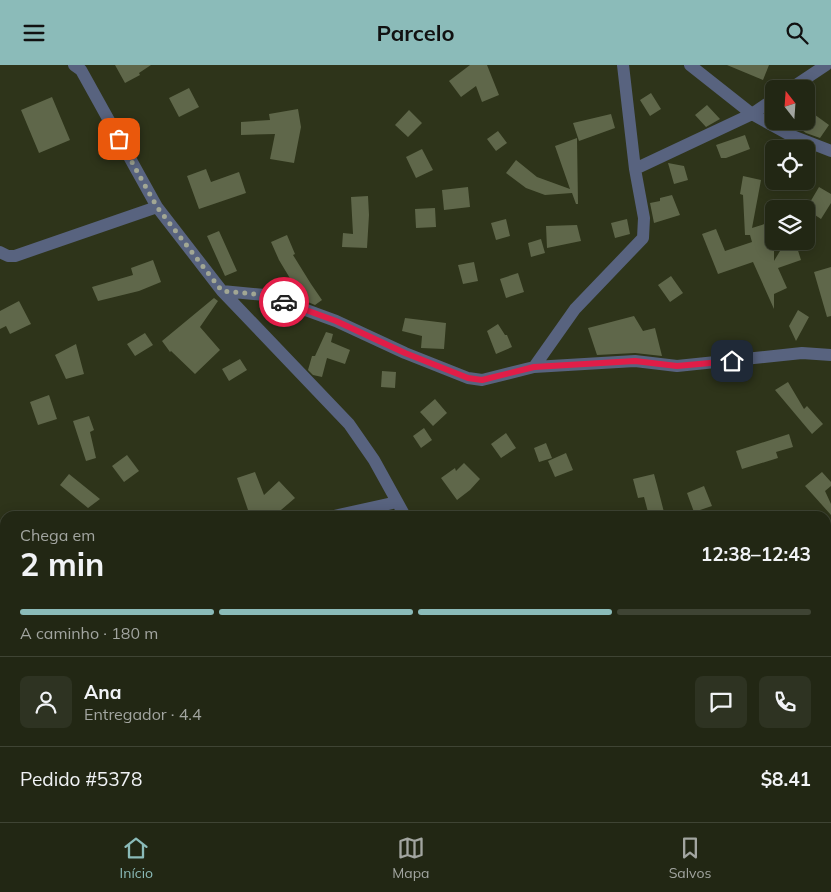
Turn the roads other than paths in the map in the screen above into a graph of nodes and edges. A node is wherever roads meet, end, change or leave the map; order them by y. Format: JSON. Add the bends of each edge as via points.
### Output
{"nodes":[{"id":1,"x":74,"y":65,"type":"edge"},
{"id":2,"x":623,"y":65,"type":"edge"},
{"id":3,"x":690,"y":65,"type":"edge"},
{"id":4,"x":826,"y":65,"type":"edge"},
{"id":5,"x":804,"y":80,"type":"edge"},
{"id":6,"x":765,"y":105,"type":"edge"},
{"id":7,"x":752,"y":114,"type":"junction"},
{"id":8,"x":831,"y":151,"type":"edge"},
{"id":9,"x":635,"y":169,"type":"junction"},
{"id":10,"x":157,"y":207,"type":"junction"},
{"id":11,"x":0,"y":252,"type":"edge"},
{"id":12,"x":222,"y":291,"type":"junction"},
{"id":13,"x":831,"y":355,"type":"edge"},
{"id":14,"x":534,"y":367,"type":"junction"},
{"id":15,"x":397,"y":502,"type":"junction"},
{"id":16,"x":356,"y":511,"type":"edge"},
{"id":17,"x":402,"y":511,"type":"edge"}],
"edges":[{"from":1,"to":10,"type":"street","via":[[81,70]]},
{"from":2,"to":9,"type":"street"},
{"from":3,"to":7,"type":"street"},
{"from":4,"to":5,"type":"street"},
{"from":6,"to":7,"type":"street"},
{"from":7,"to":8,"type":"street","via":[[790,135]]},
{"from":7,"to":9,"type":"street"},
{"from":9,"to":14,"type":"street","via":[[644,218],[643,238],[575,309]]},
{"from":10,"to":11,"type":"street","via":[[15,256]]},
{"from":10,"to":12,"type":"street"},
{"from":12,"to":14,"type":"street","via":[[265,295],[336,321],[468,378],[482,380]]},
{"from":12,"to":15,"type":"street","via":[[349,424],[374,459]]},
{"from":13,"to":14,"type":"street","via":[[802,353],[677,366],[635,361]]},
{"from":15,"to":16,"type":"street"},
{"from":15,"to":17,"type":"street"}]}
